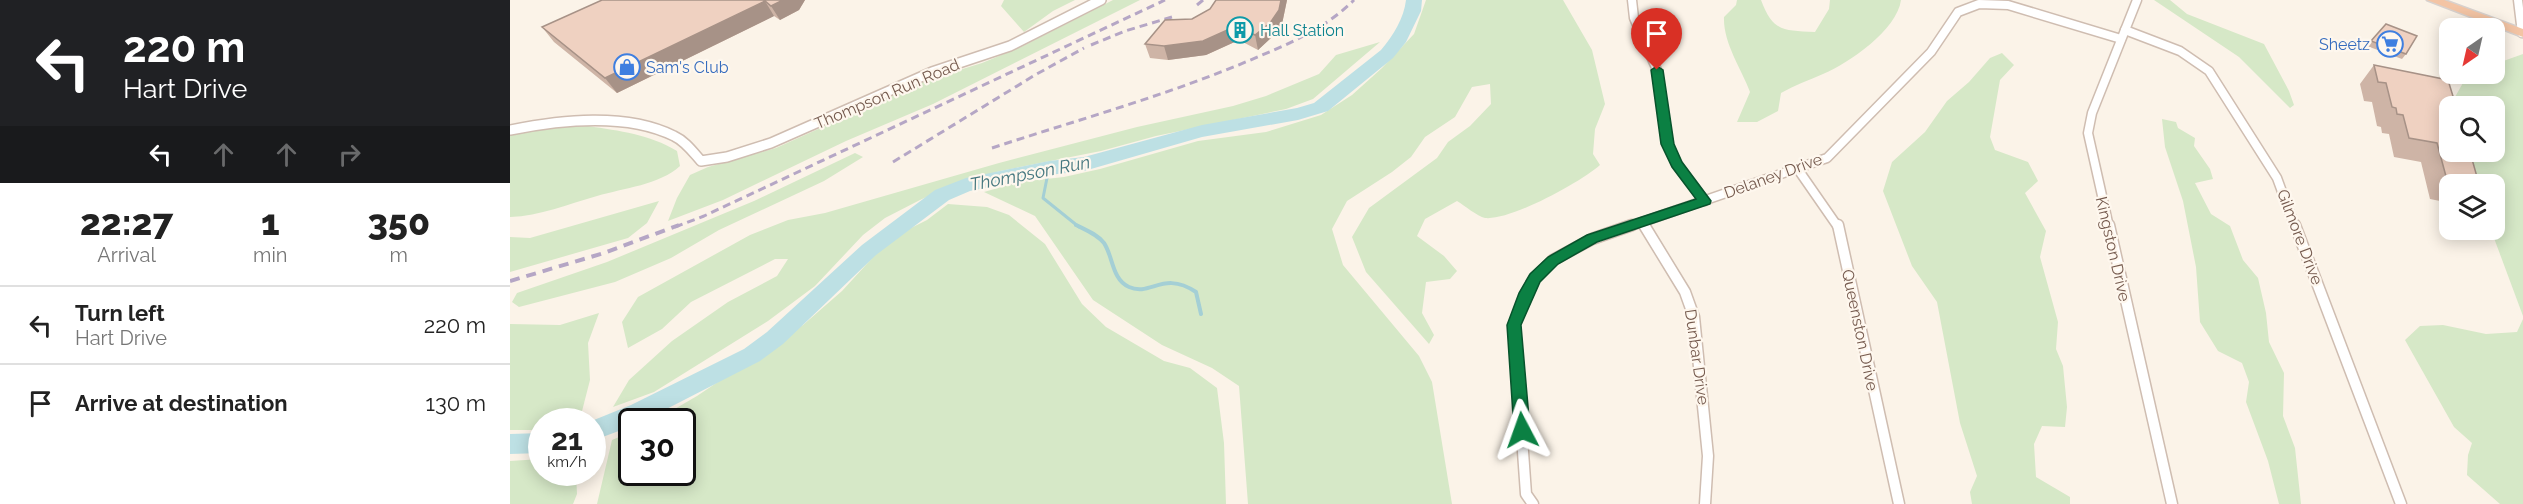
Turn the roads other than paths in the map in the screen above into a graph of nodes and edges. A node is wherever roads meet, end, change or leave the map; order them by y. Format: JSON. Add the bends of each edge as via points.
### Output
{"nodes":[{"id":1,"x":1101,"y":0,"type":"edge"},
{"id":2,"x":1632,"y":0,"type":"edge"},
{"id":3,"x":2137,"y":0,"type":"edge"},
{"id":4,"x":2433,"y":0,"type":"edge"},
{"id":5,"x":2456,"y":0,"type":"edge"},
{"id":6,"x":2518,"y":0,"type":"edge"},
{"id":7,"x":2520,"y":29,"type":"edge"},
{"id":8,"x":2123,"y":35,"type":"junction"},
{"id":9,"x":510,"y":130,"type":"edge"},
{"id":10,"x":1797,"y":168,"type":"junction"},
{"id":11,"x":1705,"y":201,"type":"junction"},
{"id":12,"x":1642,"y":222,"type":"junction"},
{"id":13,"x":1533,"y":504,"type":"edge"},
{"id":14,"x":1705,"y":504,"type":"edge"},
{"id":15,"x":1899,"y":504,"type":"edge"},
{"id":16,"x":2172,"y":504,"type":"edge"},
{"id":17,"x":2401,"y":504,"type":"edge"}],
"edges":[{"from":1,"to":9,"type":"street","name":"Thompson Run Road","via":[[1010,46],[919,77],[771,143],[727,157],[701,161],[675,136],[639,127],[576,121]]},
{"from":2,"to":11,"type":"street","via":[[1634,18],[1657,70],[1668,144],[1676,164]]},
{"from":3,"to":8,"type":"street","name":"Kingston Drive"},
{"from":4,"to":7,"type":"highway"},
{"from":5,"to":7,"type":"highway"},
{"from":6,"to":7,"type":"street"},
{"from":8,"to":10,"type":"street","name":"Delaney Drive","via":[[2008,5],[1989,3],[1965,8],[1954,17],[1931,52],[1827,158]]},
{"from":8,"to":16,"type":"street","name":"Kingston Drive","via":[[2088,133]]},
{"from":8,"to":17,"type":"street","name":"Gilmore Drive","via":[[2171,46],[2209,71],[2277,178]]},
{"from":10,"to":11,"type":"street","name":"Delaney Drive"},
{"from":10,"to":15,"type":"street","name":"Queenston Drive","via":[[1838,225]]},
{"from":11,"to":12,"type":"street","name":"Delaney Drive"},
{"from":12,"to":13,"type":"street","name":"Delaney Drive","via":[[1592,239],[1553,261],[1535,278],[1522,304],[1514,325],[1526,494]]},
{"from":12,"to":14,"type":"street","name":"Dunbar Drive","via":[[1685,292],[1694,317],[1708,456]]}]}
